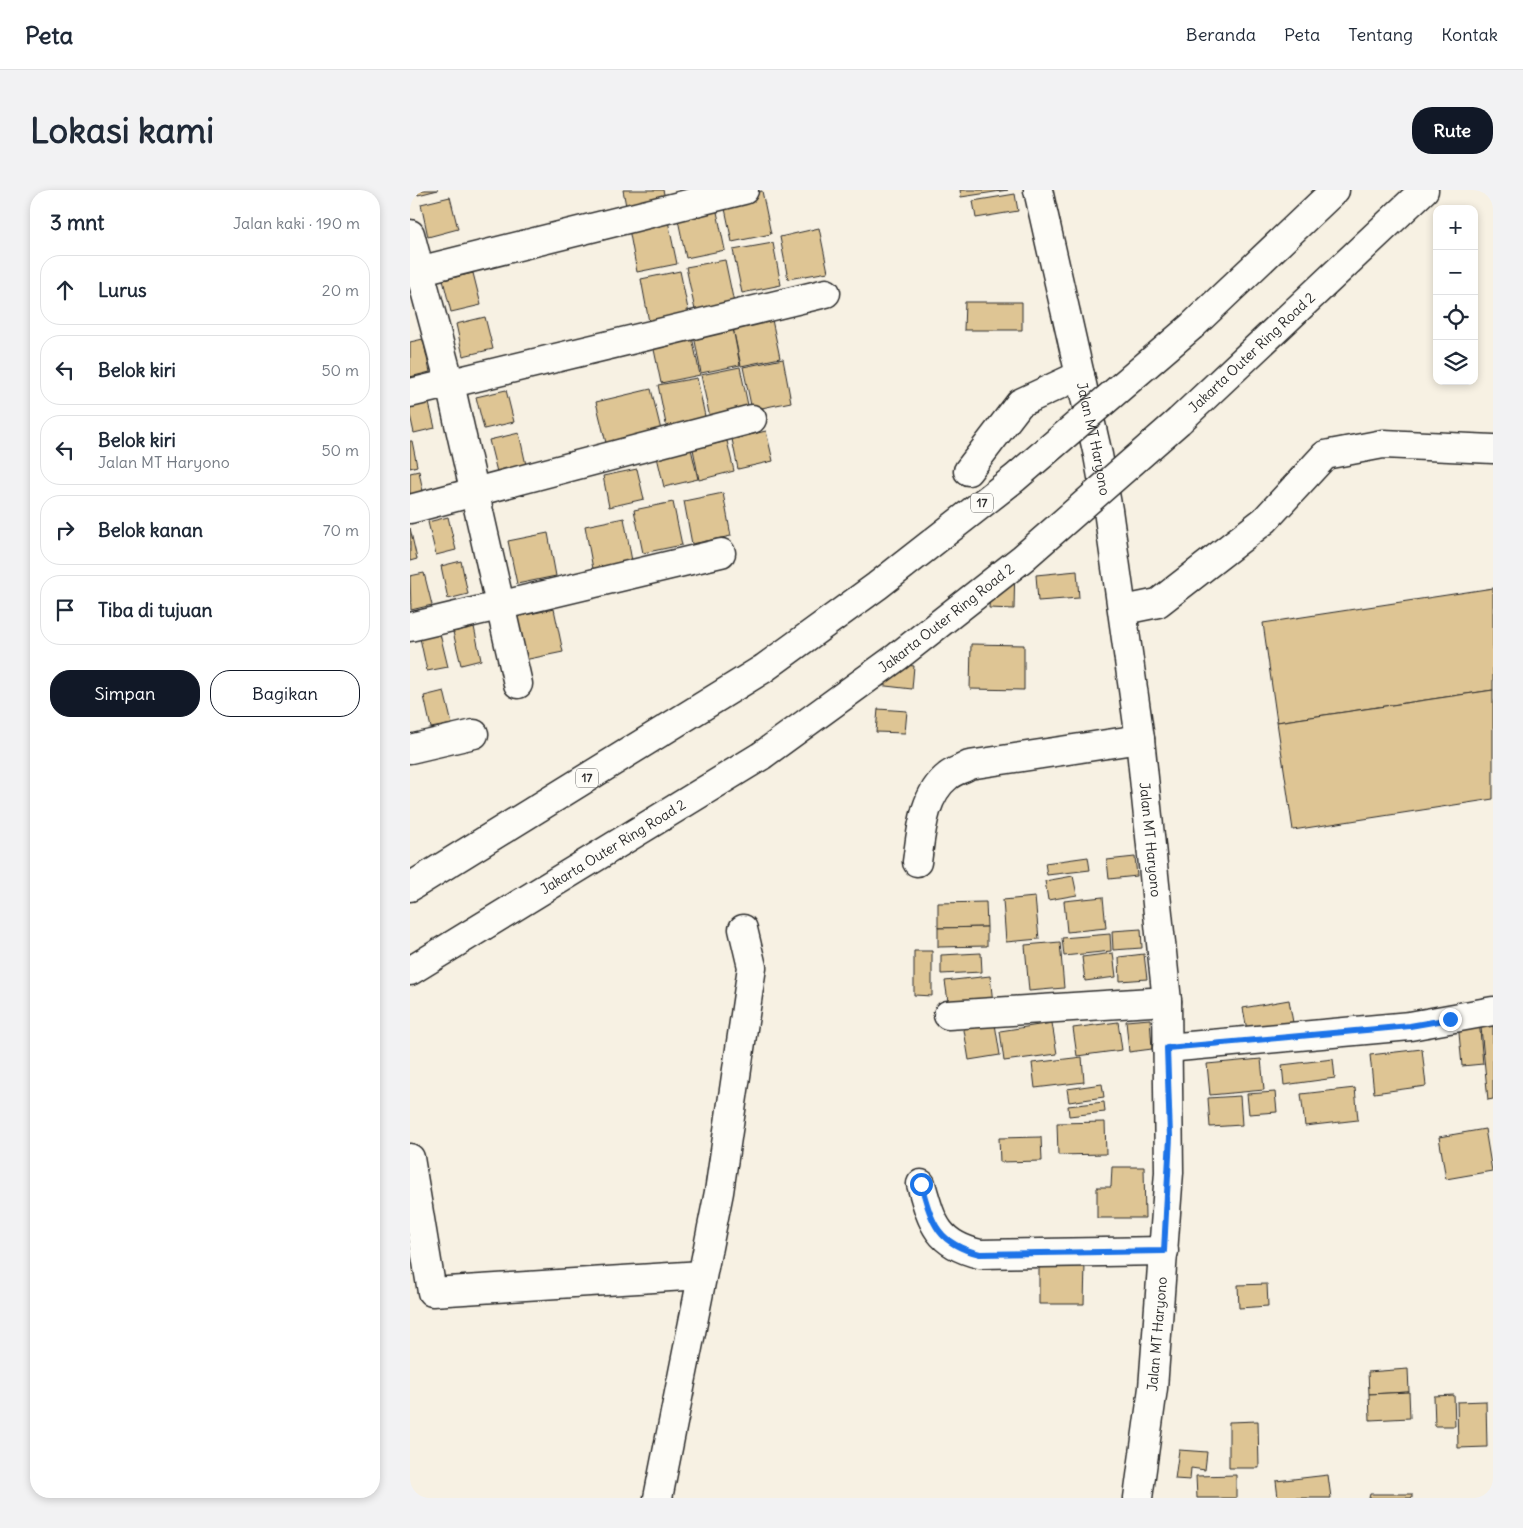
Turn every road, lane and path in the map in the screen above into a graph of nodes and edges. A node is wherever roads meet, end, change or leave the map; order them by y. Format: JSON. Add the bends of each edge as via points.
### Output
{"nodes":[{"id":1,"x":744,"y":190,"type":"edge"},
{"id":2,"x":1038,"y":190,"type":"edge"},
{"id":3,"x":1334,"y":190,"type":"edge"},
{"id":4,"x":1424,"y":190,"type":"edge"},
{"id":5,"x":410,"y":234,"type":"edge"},
{"id":6,"x":414,"y":272,"type":"edge"},
{"id":7,"x":826,"y":293,"type":"dead end"},
{"id":8,"x":1080,"y":375,"type":"junction"},
{"id":9,"x":450,"y":384,"type":"junction"},
{"id":10,"x":410,"y":393,"type":"edge"},
{"id":11,"x":752,"y":419,"type":"dead end"},
{"id":12,"x":1493,"y":449,"type":"edge"},
{"id":13,"x":968,"y":470,"type":"dead end"},
{"id":14,"x":475,"y":492,"type":"junction"},
{"id":15,"x":410,"y":509,"type":"edge"},
{"id":16,"x":721,"y":553,"type":"dead end"},
{"id":17,"x":500,"y":604,"type":"junction"},
{"id":18,"x":1124,"y":610,"type":"junction"},
{"id":19,"x":410,"y":628,"type":"edge"},
{"id":20,"x":518,"y":684,"type":"dead end"},
{"id":21,"x":474,"y":734,"type":"dead end"},
{"id":22,"x":1140,"y":739,"type":"junction"},
{"id":23,"x":410,"y":749,"type":"edge"},
{"id":24,"x":916,"y":862,"type":"dead end"},
{"id":25,"x":410,"y":887,"type":"edge"},
{"id":26,"x":744,"y":929,"type":"dead end"},
{"id":27,"x":410,"y":971,"type":"edge"},
{"id":28,"x":1167,"y":1001,"type":"junction"},
{"id":29,"x":1493,"y":1011,"type":"edge"},
{"id":30,"x":948,"y":1015,"type":"dead end"},
{"id":31,"x":1167,"y":1048,"type":"junction"},
{"id":32,"x":410,"y":1158,"type":"edge"},
{"id":33,"x":921,"y":1184,"type":"dead end"},
{"id":34,"x":1164,"y":1251,"type":"junction"},
{"id":35,"x":702,"y":1276,"type":"junction"},
{"id":36,"x":658,"y":1498,"type":"edge"},
{"id":37,"x":1138,"y":1498,"type":"edge"}],
"edges":[{"from":1,"to":6,"type":"main road"},
{"from":2,"to":8,"type":"main road","name":"Jalan MT Haryono"},
{"from":3,"to":25,"type":"main road","number":"17","bridge":true,"via":[[1192,326],[1015,478],[877,586],[763,669]]},
{"from":4,"to":27,"type":"main road","name":"Jakarta Outer Ring Road 2","bridge":true,"via":[[1179,422],[1023,558],[897,658],[761,756]]},
{"from":5,"to":6,"type":"main road"},
{"from":6,"to":9,"type":"main road"},
{"from":7,"to":9,"type":"main road"},
{"from":8,"to":13,"type":"main road","via":[[1020,403]]},
{"from":8,"to":18,"type":"main road","name":"Jalan MT Haryono","via":[[1098,455]]},
{"from":9,"to":10,"type":"main road"},
{"from":9,"to":14,"type":"main road"},
{"from":11,"to":14,"type":"main road"},
{"from":12,"to":18,"type":"main road","via":[[1383,444],[1325,455],[1258,526],[1158,603]]},
{"from":14,"to":15,"type":"main road"},
{"from":14,"to":17,"type":"main road"},
{"from":16,"to":17,"type":"main road"},
{"from":17,"to":19,"type":"main road"},
{"from":17,"to":20,"type":"main road"},
{"from":18,"to":22,"type":"main road","name":"Jalan MT Haryono"},
{"from":21,"to":23,"type":"main road"},
{"from":22,"to":24,"type":"main road","via":[[969,765],[948,776],[932,795]]},
{"from":22,"to":28,"type":"main road","name":"Jalan MT Haryono"},
{"from":26,"to":35,"type":"main road","via":[[752,968],[719,1192]]},
{"from":28,"to":30,"type":"main road"},
{"from":28,"to":31,"type":"main road","name":"Jalan MT Haryono"},
{"from":29,"to":31,"type":"main road","via":[[1410,1026]]},
{"from":31,"to":34,"type":"main road","name":"Jalan MT Haryono","via":[[1170,1137]]},
{"from":32,"to":35,"type":"main road","via":[[432,1292]]},
{"from":33,"to":34,"type":"main road","via":[[930,1216],[946,1239],[959,1249],[980,1254]]},
{"from":34,"to":37,"type":"main road","name":"Jalan MT Haryono","via":[[1153,1388]]},
{"from":35,"to":36,"type":"main road"}]}
